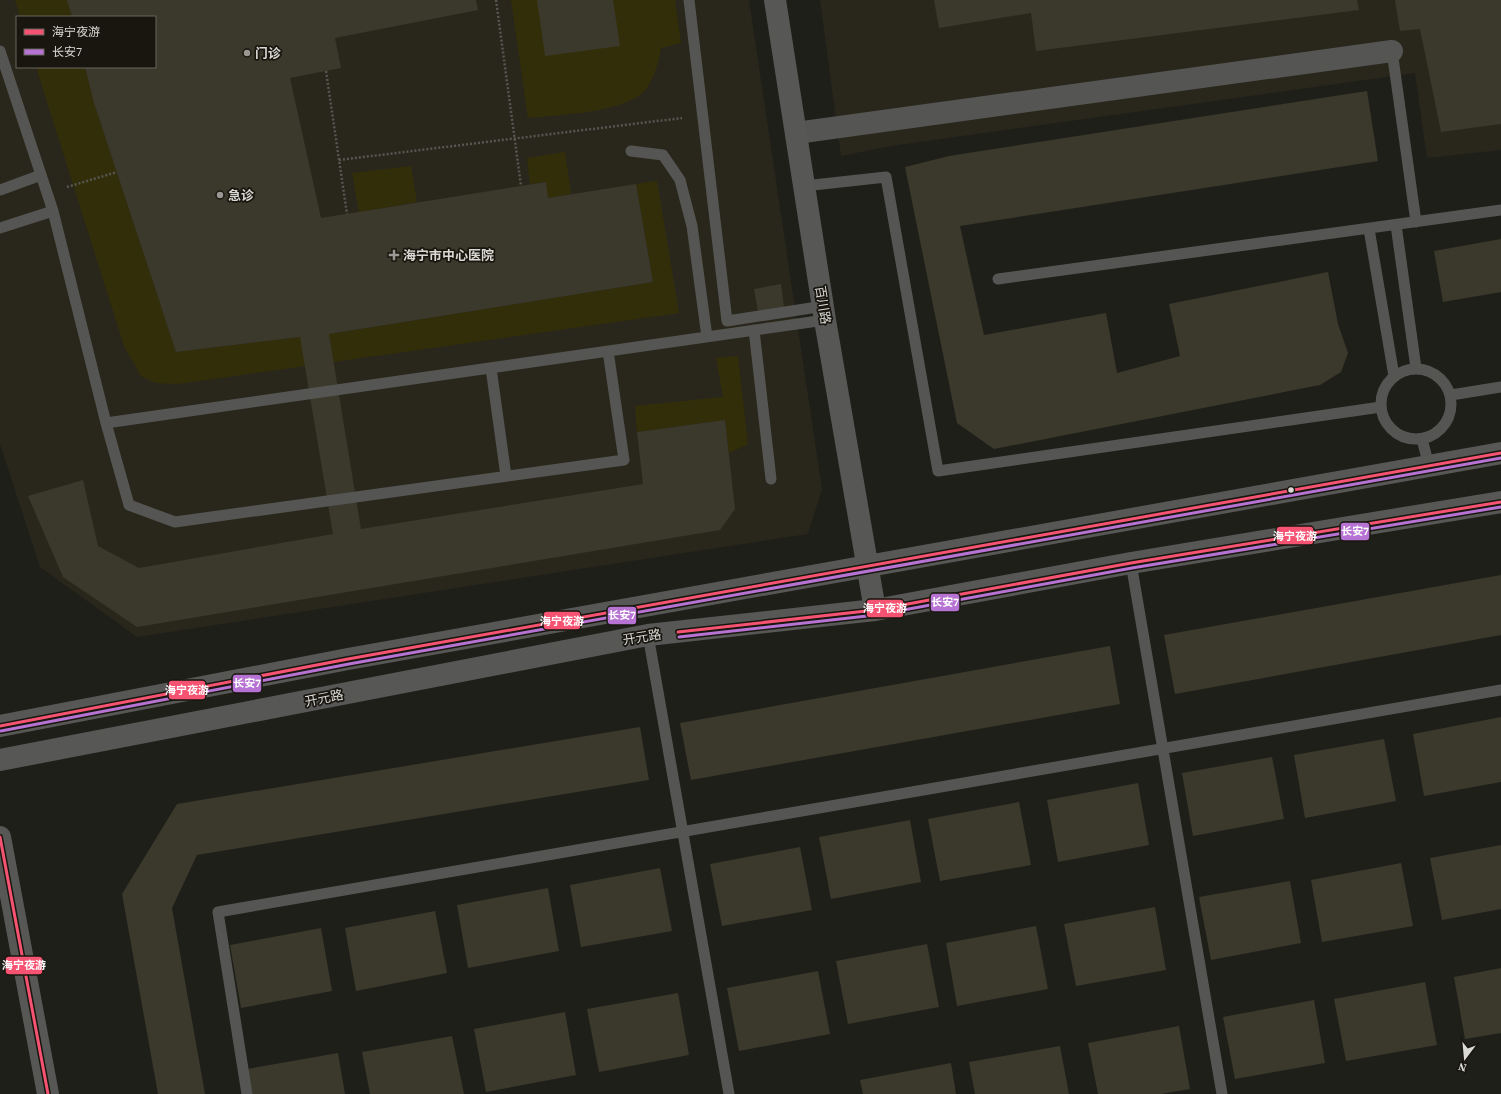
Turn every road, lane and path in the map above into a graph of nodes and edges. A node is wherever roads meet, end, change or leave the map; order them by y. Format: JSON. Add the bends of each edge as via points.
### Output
{"nodes":[{"id":1,"x":496,"y":0,"type":"edge"},
{"id":2,"x":689,"y":0,"type":"edge"},
{"id":3,"x":775,"y":0,"type":"edge"},
{"id":4,"x":0,"y":51,"type":"edge"},
{"id":5,"x":1392,"y":51,"type":"joint"},
{"id":6,"x":326,"y":71,"type":"dead end"},
{"id":7,"x":702,"y":115,"type":"junction"},
{"id":8,"x":796,"y":134,"type":"junction"},
{"id":9,"x":514,"y":138,"type":"junction"},
{"id":10,"x":631,"y":151,"type":"dead end"},
{"id":11,"x":339,"y":160,"type":"junction"},
{"id":12,"x":117,"y":172,"type":"dead end"},
{"id":13,"x":41,"y":175,"type":"junction"},
{"id":14,"x":521,"y":186,"type":"dead end"},
{"id":15,"x":804,"y":186,"type":"junction"},
{"id":16,"x":0,"y":190,"type":"edge"},
{"id":17,"x":47,"y":192,"type":"junction"},
{"id":18,"x":1501,"y":210,"type":"edge"},
{"id":19,"x":53,"y":211,"type":"junction"},
{"id":20,"x":347,"y":214,"type":"dead end"},
{"id":21,"x":1416,"y":222,"type":"junction"},
{"id":22,"x":1396,"y":224,"type":"junction"},
{"id":23,"x":0,"y":228,"type":"edge"},
{"id":24,"x":1369,"y":229,"type":"junction"},
{"id":25,"x":998,"y":279,"type":"dead end"},
{"id":26,"x":824,"y":313,"type":"junction"},
{"id":27,"x":754,"y":330,"type":"junction"},
{"id":28,"x":706,"y":337,"type":"junction"},
{"id":29,"x":608,"y":351,"type":"junction"},
{"id":30,"x":491,"y":368,"type":"junction"},
{"id":31,"x":1416,"y":368,"type":"junction"},
{"id":32,"x":1394,"y":376,"type":"junction"},
{"id":33,"x":1501,"y":387,"type":"edge"},
{"id":34,"x":1451,"y":395,"type":"junction"},
{"id":35,"x":1381,"y":407,"type":"junction"},
{"id":36,"x":106,"y":423,"type":"junction"},
{"id":37,"x":1422,"y":439,"type":"junction"},
{"id":38,"x":1501,"y":453,"type":"edge"},
{"id":39,"x":1429,"y":466,"type":"junction"},
{"id":40,"x":506,"y":476,"type":"junction"},
{"id":41,"x":771,"y":479,"type":"dead end"},
{"id":42,"x":1501,"y":502,"type":"edge"},
{"id":43,"x":1131,"y":563,"type":"junction"},
{"id":44,"x":867,"y":567,"type":"junction"},
{"id":45,"x":875,"y":610,"type":"junction"},
{"id":46,"x":648,"y":635,"type":"junction"},
{"id":47,"x":1501,"y":690,"type":"edge"},
{"id":48,"x":0,"y":726,"type":"edge"},
{"id":49,"x":1163,"y":749,"type":"junction"},
{"id":50,"x":0,"y":760,"type":"edge"},
{"id":51,"x":683,"y":832,"type":"junction"},
{"id":52,"x":0,"y":836,"type":"edge"},
{"id":53,"x":48,"y":1094,"type":"edge"},
{"id":54,"x":247,"y":1094,"type":"edge"},
{"id":55,"x":729,"y":1094,"type":"edge"},
{"id":56,"x":1222,"y":1094,"type":"edge"}],
"edges":[{"from":1,"to":9,"type":"path"},
{"from":2,"to":7,"type":"lane"},
{"from":3,"to":8,"type":"main road","name":"百川路"},
{"from":4,"to":13,"type":"lane"},
{"from":5,"to":8,"type":"street"},
{"from":5,"to":21,"type":"lane"},
{"from":6,"to":11,"type":"path"},
{"from":7,"to":9,"type":"path"},
{"from":7,"to":26,"type":"lane","via":[[727,321]]},
{"from":8,"to":15,"type":"main road","name":"百川路"},
{"from":9,"to":11,"type":"path"},
{"from":9,"to":14,"type":"path"},
{"from":10,"to":28,"type":"lane","via":[[662,155],[680,180],[692,226]]},
{"from":11,"to":20,"type":"path"},
{"from":12,"to":17,"type":"path"},
{"from":13,"to":16,"type":"lane"},
{"from":13,"to":17,"type":"lane"},
{"from":15,"to":26,"type":"main road","name":"百川路"},
{"from":15,"to":35,"type":"lane","via":[[886,177],[938,472]]},
{"from":17,"to":19,"type":"lane"},
{"from":18,"to":21,"type":"lane"},
{"from":19,"to":23,"type":"lane"},
{"from":19,"to":36,"type":"lane"},
{"from":21,"to":22,"type":"lane"},
{"from":22,"to":24,"type":"lane"},
{"from":22,"to":31,"type":"lane"},
{"from":24,"to":25,"type":"lane"},
{"from":24,"to":32,"type":"lane"},
{"from":26,"to":27,"type":"lane"},
{"from":26,"to":44,"type":"main road","name":"百川路"},
{"from":27,"to":28,"type":"lane"},
{"from":27,"to":41,"type":"lane"},
{"from":28,"to":29,"type":"lane"},
{"from":29,"to":30,"type":"lane"},
{"from":29,"to":40,"type":"lane","via":[[624,460]]},
{"from":30,"to":36,"type":"lane"},
{"from":30,"to":40,"type":"lane"},
{"from":31,"to":32,"type":"lane"},
{"from":31,"to":34,"type":"lane","via":[[1428,370],[1438,376],[1446,384]]},
{"from":32,"to":35,"type":"lane","via":[[1386,384]]},
{"from":33,"to":34,"type":"lane"},
{"from":34,"to":37,"type":"lane","via":[[1452,407],[1443,428],[1434,435]]},
{"from":35,"to":37,"type":"lane","via":[[1383,418],[1399,436]]},
{"from":36,"to":40,"type":"lane","via":[[129,505],[175,522]]},
{"from":37,"to":39,"type":"lane"},
{"from":38,"to":39,"type":"main road"},
{"from":39,"to":44,"type":"main road"},
{"from":42,"to":43,"type":"main road","name":"开元路"},
{"from":43,"to":45,"type":"main road","name":"开元路"},
{"from":43,"to":49,"type":"lane"},
{"from":44,"to":45,"type":"main road","name":"百川路"},
{"from":44,"to":48,"type":"main road","via":[[348,659]]},
{"from":45,"to":46,"type":"main road","name":"开元路"},
{"from":46,"to":50,"type":"main road","name":"开元路"},
{"from":46,"to":51,"type":"lane"},
{"from":47,"to":49,"type":"lane"},
{"from":49,"to":51,"type":"lane"},
{"from":49,"to":56,"type":"lane"},
{"from":51,"to":54,"type":"lane","via":[[218,912]]},
{"from":51,"to":55,"type":"lane"},
{"from":52,"to":53,"type":"main road"}]}
